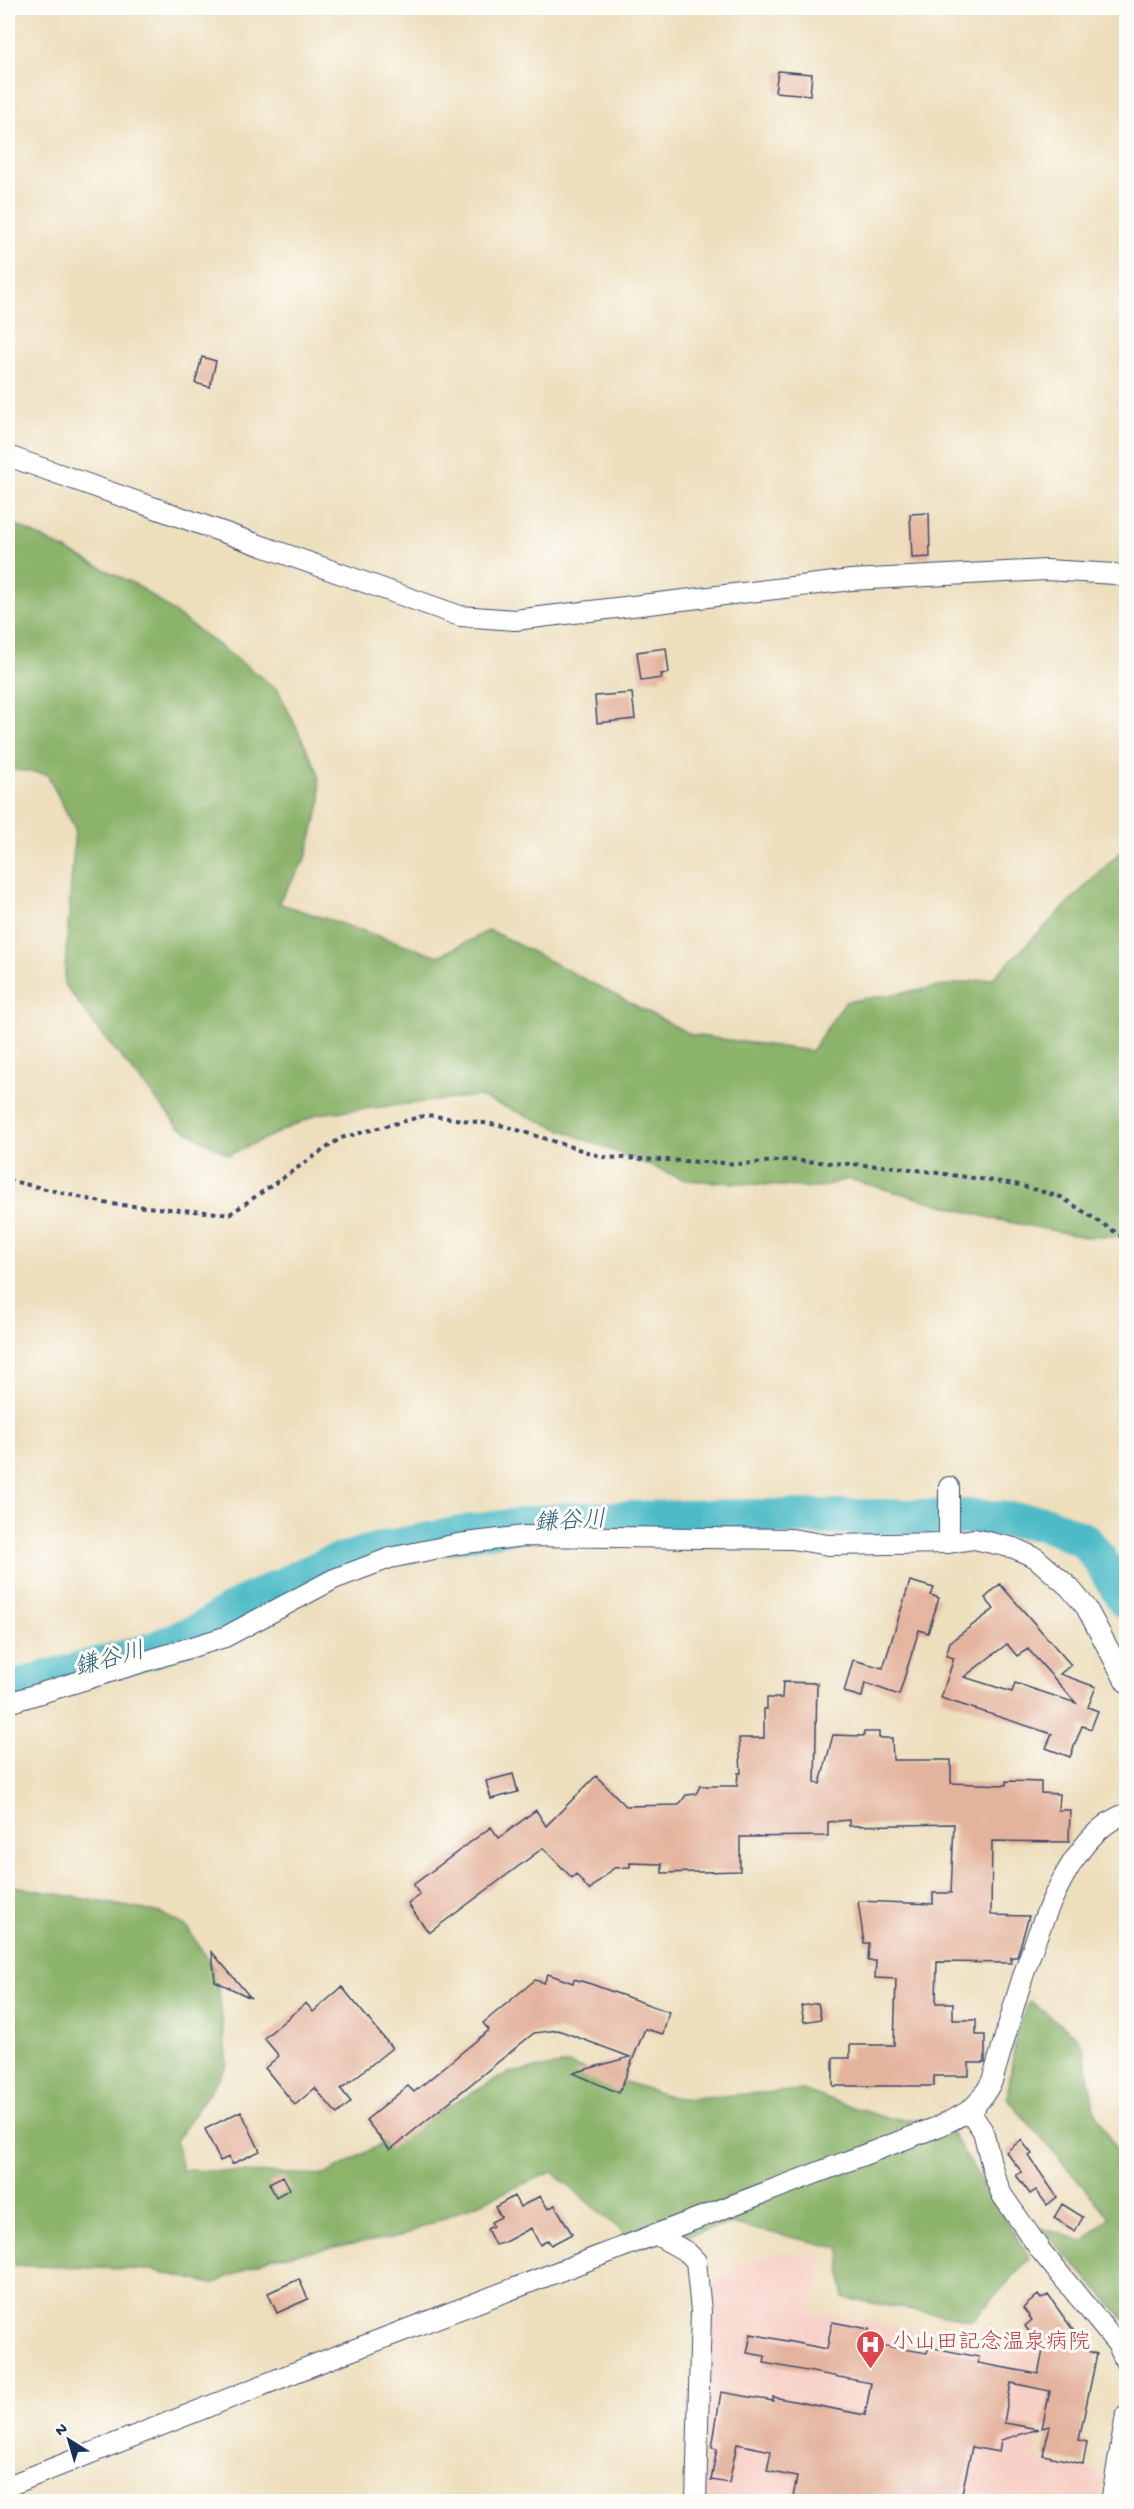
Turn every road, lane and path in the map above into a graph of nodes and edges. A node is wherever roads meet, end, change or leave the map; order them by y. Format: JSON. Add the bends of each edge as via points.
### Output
{"nodes":[{"id":1,"x":8,"y":456,"type":"edge"},
{"id":2,"x":1126,"y":577,"type":"edge"},
{"id":3,"x":8,"y":1180,"type":"edge"},
{"id":4,"x":1126,"y":1239,"type":"edge"},
{"id":5,"x":949,"y":1487,"type":"dead end"},
{"id":6,"x":949,"y":1543,"type":"junction"},
{"id":7,"x":1126,"y":1682,"type":"edge"},
{"id":8,"x":8,"y":1703,"type":"edge"},
{"id":9,"x":1126,"y":1814,"type":"edge"},
{"id":10,"x":970,"y":2112,"type":"junction"},
{"id":11,"x":656,"y":2234,"type":"junction"},
{"id":12,"x":1126,"y":2363,"type":"edge"},
{"id":13,"x":1126,"y":2416,"type":"edge"},
{"id":14,"x":8,"y":2486,"type":"edge"},
{"id":15,"x":696,"y":2502,"type":"edge"},
{"id":16,"x":1111,"y":2502,"type":"edge"}],
"edges":[{"from":1,"to":2,"type":"street","via":[[460,616],[514,620],[851,580],[1046,570]]},
{"from":3,"to":4,"type":"path","via":[[109,1204],[230,1214],[341,1138],[427,1115],[506,1126],[603,1157],[744,1164],[786,1160],[896,1167],[1015,1184],[1061,1197]]},
{"from":5,"to":6,"type":"street"},
{"from":6,"to":7,"type":"street","via":[[974,1539],[1014,1548],[1036,1558],[1086,1607]]},
{"from":6,"to":8,"type":"street","via":[[828,1545],[792,1539],[524,1536],[458,1544],[390,1557],[334,1579],[225,1637]]},
{"from":9,"to":10,"type":"street","via":[[1115,1817],[1097,1832],[1065,1874],[1030,1954],[992,2081]]},
{"from":10,"to":11,"type":"street"},
{"from":10,"to":12,"type":"street","via":[[983,2131],[1002,2195],[1041,2251],[1118,2345]]},
{"from":11,"to":14,"type":"street"},
{"from":11,"to":15,"type":"street","via":[[696,2260],[701,2312]]},
{"from":13,"to":16,"type":"street"}]}
